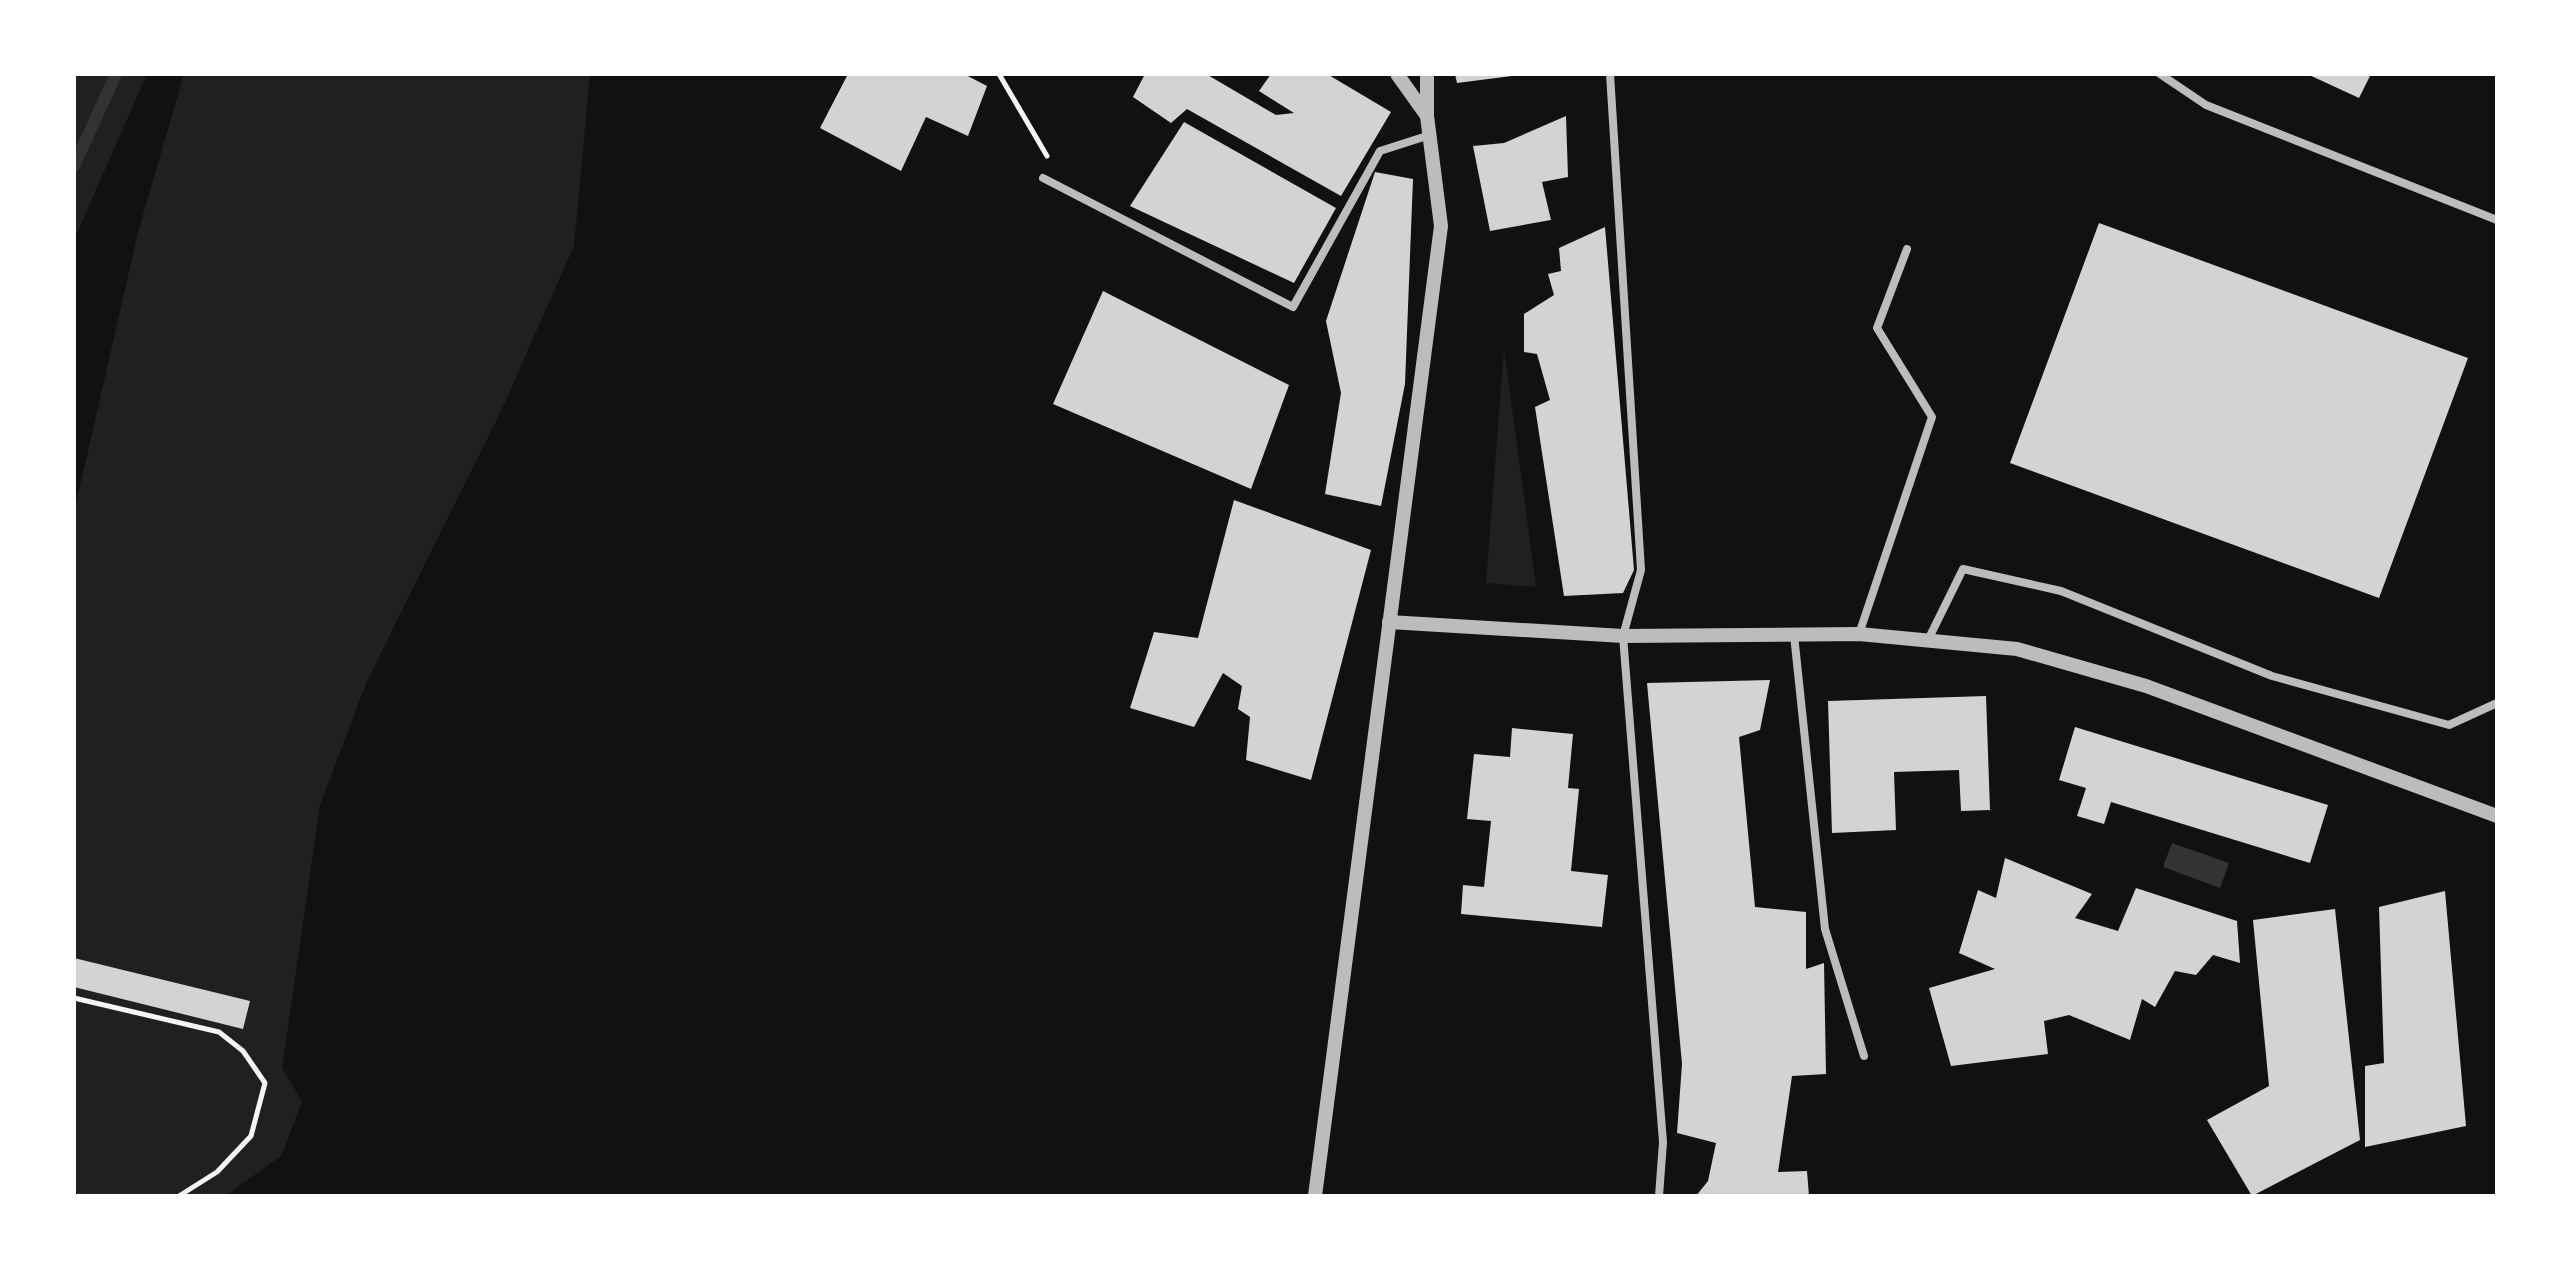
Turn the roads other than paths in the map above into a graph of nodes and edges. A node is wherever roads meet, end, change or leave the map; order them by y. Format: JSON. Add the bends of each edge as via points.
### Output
{"nodes":[{"id":1,"x":1397,"y":74,"type":"edge"},
{"id":2,"x":1427,"y":74,"type":"edge"},
{"id":3,"x":1610,"y":74,"type":"edge"},
{"id":4,"x":2160,"y":74,"type":"edge"},
{"id":5,"x":1427,"y":116,"type":"junction"},
{"id":6,"x":1431,"y":135,"type":"junction"},
{"id":7,"x":1043,"y":178,"type":"dead end"},
{"id":8,"x":2497,"y":220,"type":"edge"},
{"id":9,"x":1907,"y":249,"type":"dead end"},
{"id":10,"x":1389,"y":622,"type":"junction"},
{"id":11,"x":1859,"y":634,"type":"junction"},
{"id":12,"x":1794,"y":635,"type":"junction"},
{"id":13,"x":1623,"y":636,"type":"junction"},
{"id":14,"x":1928,"y":640,"type":"junction"},
{"id":15,"x":2497,"y":703,"type":"edge"},
{"id":16,"x":2497,"y":816,"type":"edge"},
{"id":17,"x":1864,"y":1056,"type":"dead end"},
{"id":18,"x":1315,"y":1196,"type":"edge"},
{"id":19,"x":1659,"y":1196,"type":"edge"}],
"edges":[{"from":1,"to":5,"type":"street"},
{"from":2,"to":5,"type":"street"},
{"from":3,"to":13,"type":"street","via":[[1641,570]]},
{"from":4,"to":8,"type":"street","via":[[2206,105]]},
{"from":5,"to":6,"type":"street"},
{"from":6,"to":7,"type":"street","via":[[1380,151],[1293,307]]},
{"from":6,"to":10,"type":"street","via":[[1441,226]]},
{"from":9,"to":11,"type":"street","via":[[1877,328],[1932,417]]},
{"from":10,"to":13,"type":"street"},
{"from":10,"to":18,"type":"street"},
{"from":11,"to":12,"type":"street"},
{"from":11,"to":14,"type":"street"},
{"from":12,"to":13,"type":"street"},
{"from":12,"to":17,"type":"street","via":[[1825,929]]},
{"from":13,"to":19,"type":"street","via":[[1663,1142]]},
{"from":14,"to":15,"type":"street","via":[[1963,569],[2061,591],[2272,676],[2449,725]]},
{"from":14,"to":16,"type":"street","via":[[2017,649],[2146,686]]}]}
